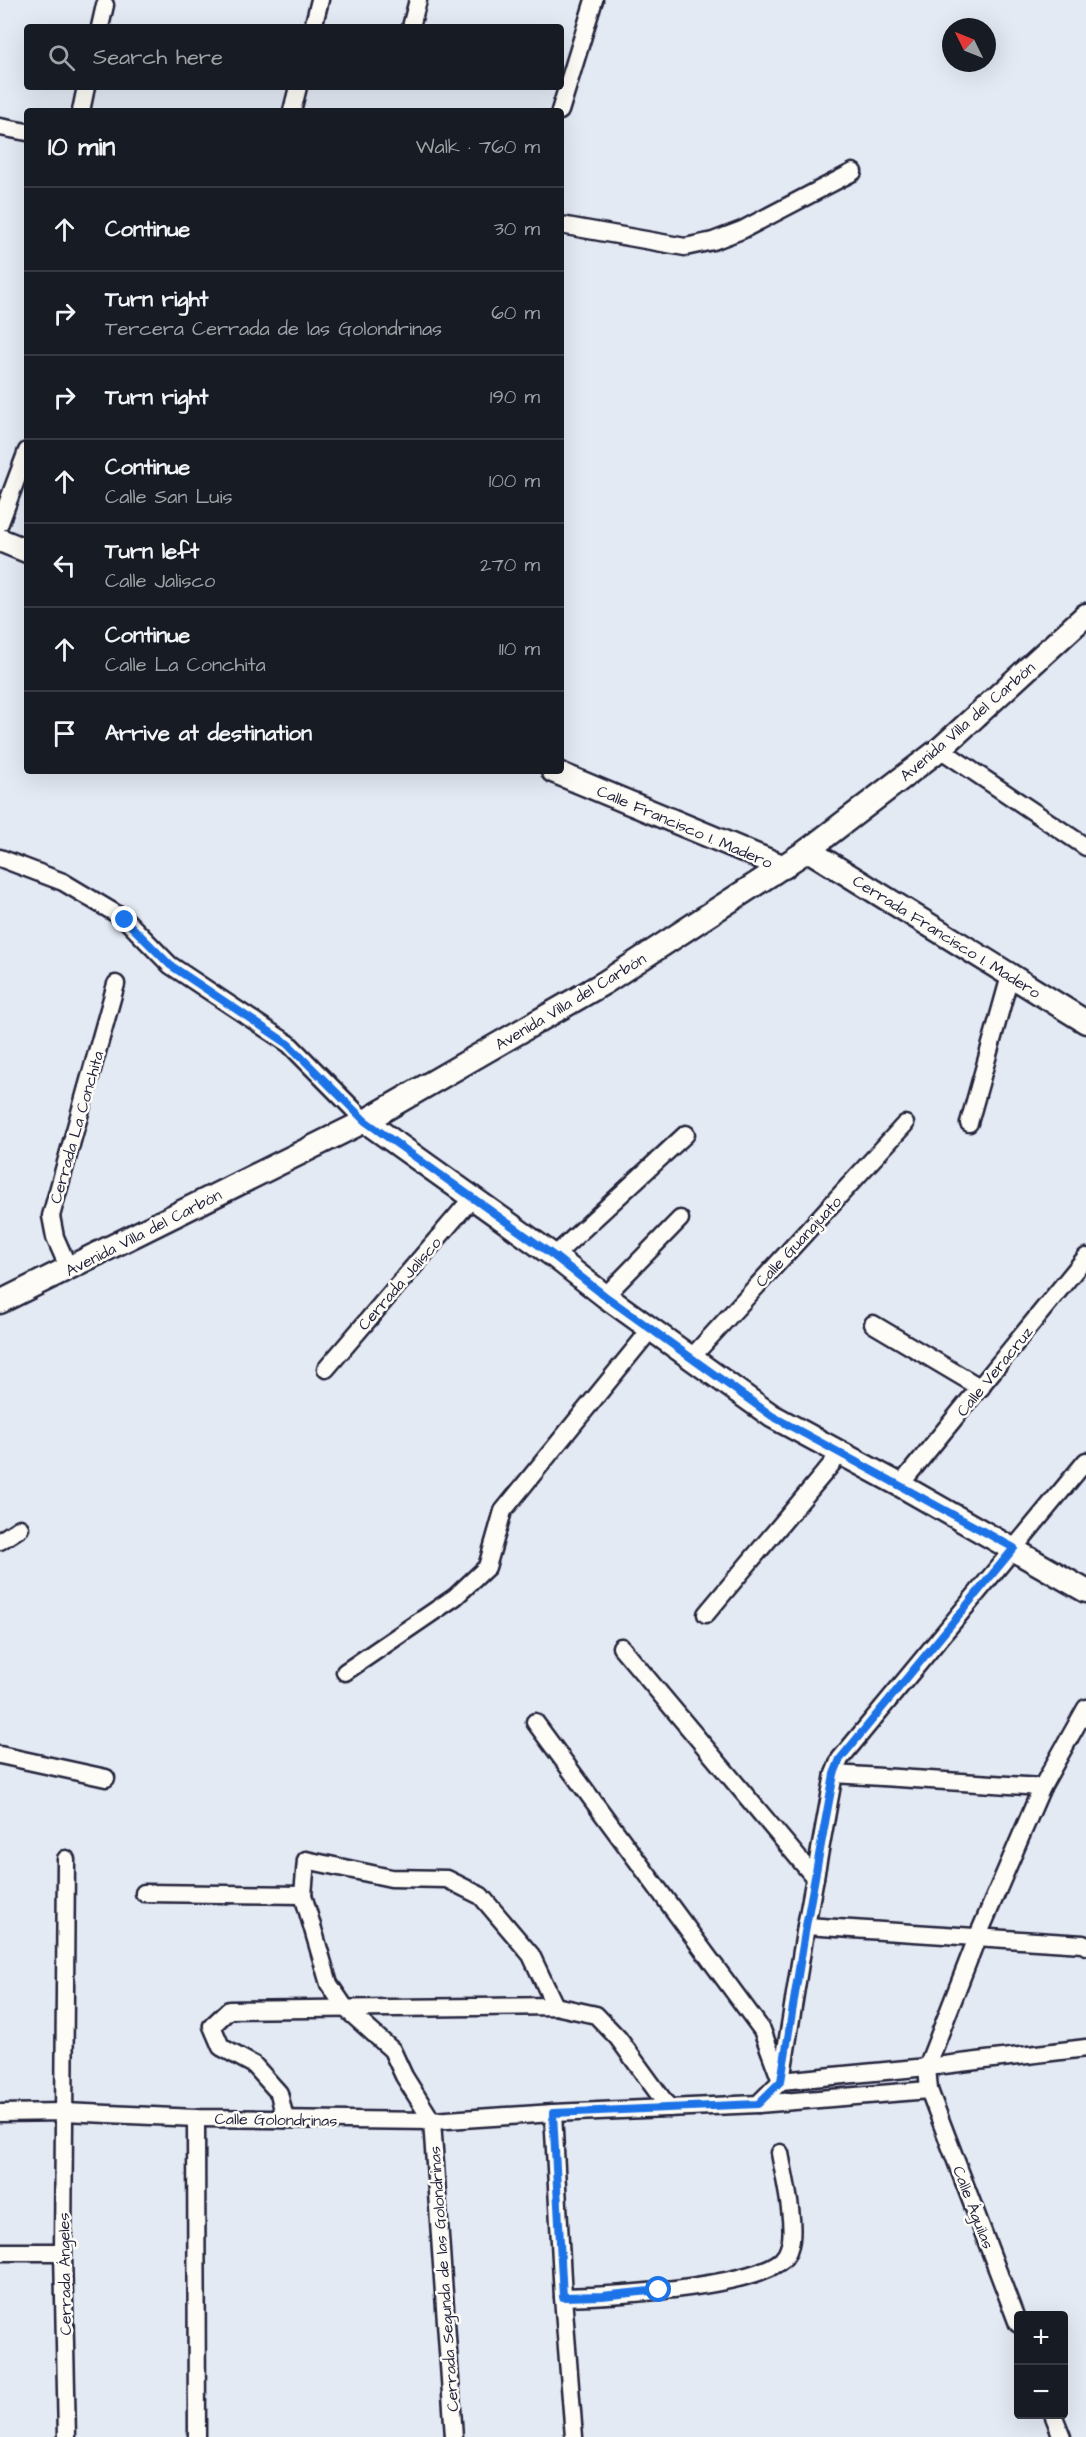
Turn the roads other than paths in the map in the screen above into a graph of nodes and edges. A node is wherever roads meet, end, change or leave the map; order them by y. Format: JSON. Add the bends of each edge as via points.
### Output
{"nodes":[{"id":1,"x":320,"y":0,"type":"edge"},
{"id":2,"x":418,"y":0,"type":"edge"},
{"id":3,"x":594,"y":0,"type":"edge"},
{"id":4,"x":105,"y":5,"type":"dead end"},
{"id":5,"x":101,"y":24,"type":"edge"},
{"id":6,"x":314,"y":24,"type":"edge"},
{"id":7,"x":412,"y":24,"type":"edge"},
{"id":8,"x":85,"y":90,"type":"edge"},
{"id":9,"x":297,"y":90,"type":"edge"},
{"id":10,"x":82,"y":108,"type":"edge"},
{"id":11,"x":293,"y":108,"type":"edge"},
{"id":12,"x":561,"y":108,"type":"edge"},
{"id":13,"x":0,"y":127,"type":"edge"},
{"id":14,"x":24,"y":131,"type":"edge"},
{"id":15,"x":853,"y":172,"type":"dead end"},
{"id":16,"x":564,"y":226,"type":"edge"},
{"id":17,"x":24,"y":459,"type":"edge"},
{"id":18,"x":0,"y":523,"type":"edge"},
{"id":19,"x":0,"y":540,"type":"edge"},
{"id":20,"x":24,"y":550,"type":"edge"},
{"id":21,"x":1086,"y":615,"type":"edge"},
{"id":22,"x":940,"y":749,"type":"junction"},
{"id":23,"x":560,"y":774,"type":"edge"},
{"id":24,"x":1086,"y":847,"type":"edge"},
{"id":25,"x":808,"y":850,"type":"junction"},
{"id":26,"x":0,"y":858,"type":"edge"},
{"id":27,"x":784,"y":867,"type":"junction"},
{"id":28,"x":1010,"y":976,"type":"junction"},
{"id":29,"x":116,"y":984,"type":"dead end"},
{"id":30,"x":1086,"y":1023,"type":"edge"},
{"id":31,"x":365,"y":1121,"type":"junction"},
{"id":32,"x":969,"y":1123,"type":"dead end"},
{"id":33,"x":905,"y":1124,"type":"dead end"},
{"id":34,"x":686,"y":1134,"type":"dead end"},
{"id":35,"x":473,"y":1197,"type":"junction"},
{"id":36,"x":680,"y":1220,"type":"dead end"},
{"id":37,"x":554,"y":1256,"type":"junction"},
{"id":38,"x":1086,"y":1257,"type":"edge"},
{"id":39,"x":69,"y":1269,"type":"junction"},
{"id":40,"x":605,"y":1296,"type":"junction"},
{"id":41,"x":0,"y":1302,"type":"edge"},
{"id":42,"x":873,"y":1324,"type":"dead end"},
{"id":43,"x":651,"y":1329,"type":"junction"},
{"id":44,"x":691,"y":1358,"type":"junction"},
{"id":45,"x":326,"y":1369,"type":"dead end"},
{"id":46,"x":981,"y":1388,"type":"junction"},
{"id":47,"x":841,"y":1453,"type":"junction"},
{"id":48,"x":1086,"y":1461,"type":"edge"},
{"id":49,"x":900,"y":1485,"type":"junction"},
{"id":50,"x":20,"y":1528,"type":"dead end"},
{"id":51,"x":0,"y":1541,"type":"edge"},
{"id":52,"x":1014,"y":1548,"type":"junction"},
{"id":53,"x":1086,"y":1591,"type":"edge"},
{"id":54,"x":706,"y":1614,"type":"dead end"},
{"id":55,"x":621,"y":1647,"type":"dead end"},
{"id":56,"x":345,"y":1672,"type":"dead end"},
{"id":57,"x":1086,"y":1708,"type":"edge"},
{"id":58,"x":535,"y":1722,"type":"dead end"},
{"id":59,"x":0,"y":1755,"type":"edge"},
{"id":60,"x":834,"y":1774,"type":"junction"},
{"id":61,"x":106,"y":1778,"type":"dead end"},
{"id":62,"x":1042,"y":1787,"type":"junction"},
{"id":63,"x":66,"y":1859,"type":"dead end"},
{"id":64,"x":815,"y":1878,"type":"junction"},
{"id":65,"x":144,"y":1893,"type":"dead end"},
{"id":66,"x":303,"y":1895,"type":"junction"},
{"id":67,"x":806,"y":1926,"type":"junction"},
{"id":68,"x":977,"y":1938,"type":"junction"},
{"id":69,"x":1086,"y":1946,"type":"edge"},
{"id":70,"x":555,"y":2006,"type":"junction"},
{"id":71,"x":346,"y":2009,"type":"junction"},
{"id":72,"x":1086,"y":2048,"type":"edge"},
{"id":73,"x":927,"y":2067,"type":"junction"},
{"id":74,"x":781,"y":2081,"type":"junction"},
{"id":75,"x":928,"y":2090,"type":"junction"},
{"id":76,"x":758,"y":2104,"type":"junction"},
{"id":77,"x":669,"y":2109,"type":"junction"},
{"id":78,"x":64,"y":2112,"type":"junction"},
{"id":79,"x":0,"y":2113,"type":"edge"},
{"id":80,"x":553,"y":2113,"type":"junction"},
{"id":81,"x":196,"y":2118,"type":"junction"},
{"id":82,"x":285,"y":2120,"type":"junction"},
{"id":83,"x":432,"y":2121,"type":"junction"},
{"id":84,"x":780,"y":2153,"type":"dead end"},
{"id":85,"x":0,"y":2252,"type":"edge"},
{"id":86,"x":63,"y":2253,"type":"junction"},
{"id":87,"x":563,"y":2297,"type":"junction"},
{"id":88,"x":1014,"y":2314,"type":"edge"},
{"id":89,"x":1055,"y":2419,"type":"edge"},
{"id":90,"x":67,"y":2437,"type":"edge"},
{"id":91,"x":196,"y":2437,"type":"edge"},
{"id":92,"x":454,"y":2437,"type":"edge"},
{"id":93,"x":574,"y":2437,"type":"edge"},
{"id":94,"x":1062,"y":2437,"type":"edge"}],
"edges":[{"from":1,"to":6,"type":"street"},
{"from":2,"to":7,"type":"street"},
{"from":3,"to":12,"type":"street"},
{"from":4,"to":5,"type":"street"},
{"from":8,"to":10,"type":"street"},
{"from":9,"to":11,"type":"street"},
{"from":13,"to":14,"type":"street"},
{"from":15,"to":16,"type":"street","via":[[741,230],[686,247]]},
{"from":17,"to":18,"type":"street"},
{"from":19,"to":20,"type":"street"},
{"from":21,"to":22,"type":"street","name":"Avenida Villa del Carbón"},
{"from":22,"to":24,"type":"street"},
{"from":22,"to":25,"type":"street","name":"Avenida Villa del Carbón"},
{"from":23,"to":27,"type":"street","name":"Calle Francisco I. Madero"},
{"from":25,"to":27,"type":"street","name":"Avenida Villa del Carbón"},
{"from":25,"to":28,"type":"street","name":"Cerrada Francisco I. Madero"},
{"from":26,"to":31,"type":"street","via":[[79,890],[125,920],[170,965],[288,1044]]},
{"from":27,"to":31,"type":"street","name":"Avenida Villa del Carbón","via":[[604,983]]},
{"from":28,"to":30,"type":"street","name":"Cerrada Francisco I. Madero"},
{"from":28,"to":32,"type":"street"},
{"from":29,"to":39,"type":"street","name":"Cerrada La Conchita","via":[[51,1216]]},
{"from":31,"to":35,"type":"street"},
{"from":31,"to":39,"type":"street","name":"Avenida Villa del Carbón"},
{"from":33,"to":44,"type":"street","name":"Calle Guanajuato"},
{"from":34,"to":37,"type":"street"},
{"from":35,"to":37,"type":"street"},
{"from":35,"to":45,"type":"street","name":"Cerrada Jalisco"},
{"from":36,"to":40,"type":"street"},
{"from":37,"to":40,"type":"street"},
{"from":38,"to":46,"type":"street","name":"Calle Veracruz"},
{"from":39,"to":41,"type":"street","name":"Avenida Villa del Carbón"},
{"from":40,"to":43,"type":"street"},
{"from":42,"to":46,"type":"street"},
{"from":43,"to":44,"type":"street"},
{"from":43,"to":56,"type":"street","via":[[503,1511],[487,1567],[456,1597]]},
{"from":44,"to":47,"type":"street","via":[[772,1416]]},
{"from":46,"to":49,"type":"street","name":"Calle Veracruz"},
{"from":47,"to":49,"type":"street"},
{"from":47,"to":54,"type":"street"},
{"from":48,"to":52,"type":"street"},
{"from":49,"to":52,"type":"street"},
{"from":50,"to":51,"type":"street"},
{"from":52,"to":53,"type":"street"},
{"from":52,"to":60,"type":"street","via":[[840,1759]]},
{"from":55,"to":64,"type":"street"},
{"from":57,"to":62,"type":"street"},
{"from":58,"to":74,"type":"street","via":[[762,2030]]},
{"from":59,"to":61,"type":"street"},
{"from":60,"to":62,"type":"street"},
{"from":60,"to":64,"type":"street"},
{"from":62,"to":68,"type":"street"},
{"from":63,"to":78,"type":"street","name":"Cerrada Ángeles"},
{"from":64,"to":67,"type":"street"},
{"from":65,"to":66,"type":"street"},
{"from":66,"to":70,"type":"street","via":[[306,1860],[391,1878],[447,1879],[480,1896],[531,1954]]},
{"from":66,"to":71,"type":"street","via":[[329,1984]]},
{"from":67,"to":68,"type":"street"},
{"from":67,"to":74,"type":"street"},
{"from":68,"to":69,"type":"street"},
{"from":68,"to":73,"type":"street"},
{"from":70,"to":71,"type":"street"},
{"from":70,"to":77,"type":"street","via":[[596,2014]]},
{"from":71,"to":82,"type":"street","via":[[229,2010],[212,2026],[221,2047],[254,2065],[279,2093]]},
{"from":71,"to":83,"type":"street","via":[[392,2050]]},
{"from":72,"to":73,"type":"street"},
{"from":73,"to":74,"type":"street"},
{"from":73,"to":75,"type":"street","name":"Calle Águilas"},
{"from":74,"to":76,"type":"street"},
{"from":75,"to":76,"type":"street","name":"Calle Golondrinas"},
{"from":75,"to":88,"type":"street","name":"Calle Águilas"},
{"from":76,"to":77,"type":"street","name":"Calle Golondrinas"},
{"from":77,"to":80,"type":"street","name":"Calle Golondrinas"},
{"from":78,"to":79,"type":"street","name":"Calle Golondrinas"},
{"from":78,"to":81,"type":"street","name":"Calle Golondrinas"},
{"from":78,"to":86,"type":"street","name":"Cerrada Ángeles"},
{"from":80,"to":83,"type":"street","name":"Calle Golondrinas"},
{"from":80,"to":87,"type":"street"},
{"from":81,"to":82,"type":"street","name":"Calle Golondrinas"},
{"from":81,"to":91,"type":"street"},
{"from":82,"to":83,"type":"street","name":"Calle Golondrinas"},
{"from":83,"to":92,"type":"street","name":"Cerrada Segunda de las Golondrinas"},
{"from":84,"to":87,"type":"street","via":[[792,2229],[784,2259],[754,2273],[714,2283]]},
{"from":85,"to":86,"type":"street"},
{"from":86,"to":90,"type":"street","name":"Cerrada Ángeles"},
{"from":87,"to":93,"type":"street"},
{"from":89,"to":94,"type":"street"}]}
